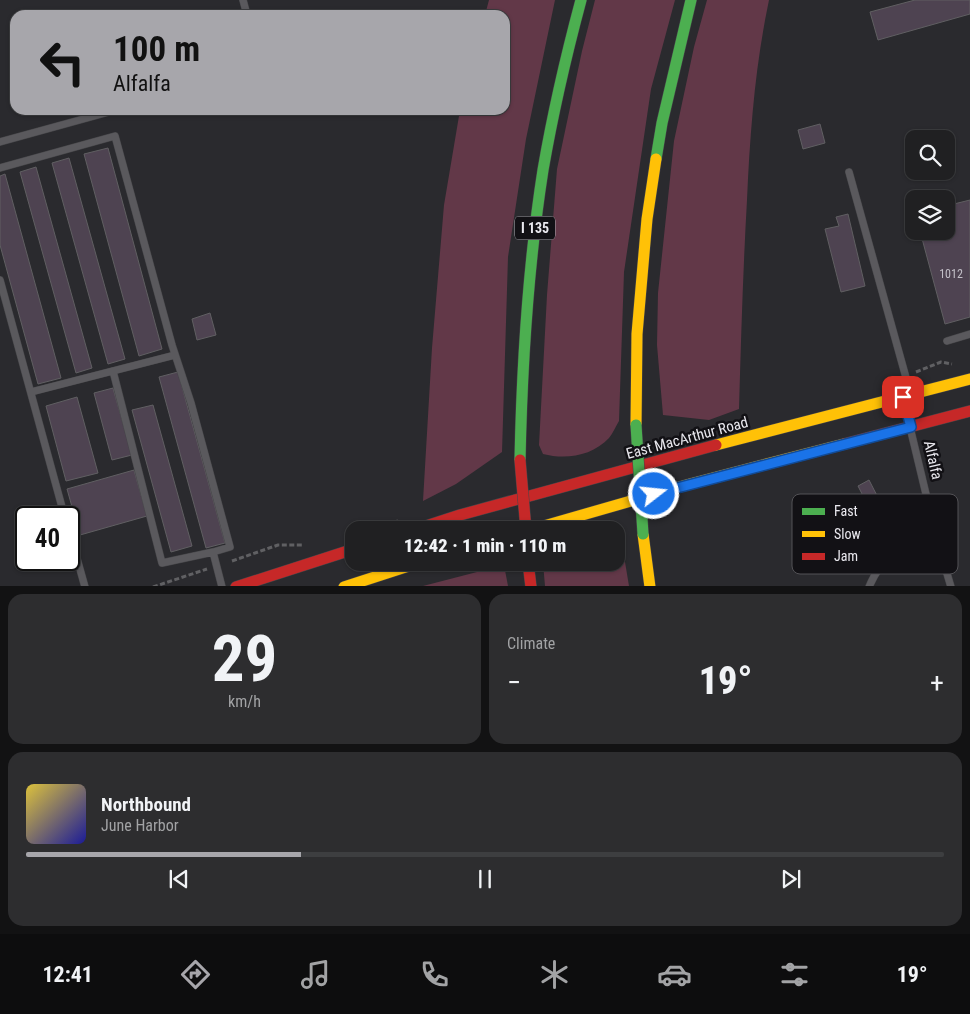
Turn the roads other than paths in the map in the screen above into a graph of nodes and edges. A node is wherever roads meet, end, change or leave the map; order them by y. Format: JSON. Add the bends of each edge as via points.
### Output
{"nodes":[{"id":1,"x":581,"y":0,"type":"edge"},
{"id":2,"x":691,"y":0,"type":"edge"},
{"id":3,"x":98,"y":115,"type":"edge"},
{"id":4,"x":0,"y":142,"type":"edge"},
{"id":5,"x":0,"y":168,"type":"edge"},
{"id":6,"x":849,"y":172,"type":"dead end"},
{"id":7,"x":0,"y":280,"type":"edge"},
{"id":8,"x":970,"y":334,"type":"edge"},
{"id":9,"x":946,"y":341,"type":"dead end"},
{"id":10,"x":175,"y":355,"type":"junction"},
{"id":11,"x":113,"y":371,"type":"junction"},
{"id":12,"x":970,"y":379,"type":"edge"},
{"id":13,"x":31,"y":392,"type":"junction"},
{"id":14,"x":907,"y":396,"type":"junction"},
{"id":15,"x":970,"y":412,"type":"edge"},
{"id":16,"x":911,"y":427,"type":"junction"},
{"id":17,"x":926,"y":494,"type":"edge"},
{"id":18,"x":62,"y":506,"type":"edge"},
{"id":19,"x":442,"y":521,"type":"edge"},
{"id":20,"x":525,"y":521,"type":"edge"},
{"id":21,"x":561,"y":521,"type":"edge"},
{"id":22,"x":212,"y":552,"type":"junction"},
{"id":23,"x":345,"y":552,"type":"edge"},
{"id":24,"x":80,"y":568,"type":"edge"},
{"id":25,"x":392,"y":571,"type":"edge"},
{"id":26,"x":874,"y":574,"type":"edge"},
{"id":27,"x":947,"y":574,"type":"edge"},
{"id":28,"x":85,"y":586,"type":"edge"},
{"id":29,"x":222,"y":586,"type":"edge"},
{"id":30,"x":236,"y":586,"type":"edge"},
{"id":31,"x":344,"y":586,"type":"edge"},
{"id":32,"x":650,"y":586,"type":"edge"},
{"id":33,"x":869,"y":586,"type":"edge"},
{"id":34,"x":951,"y":586,"type":"edge"}],
"edges":[{"from":1,"to":20,"type":"main road","number":"I 135","bridge":true,"via":[[540,183],[528,288],[520,460]]},
{"from":2,"to":32,"type":"main road","bridge":true,"via":[[662,123],[647,219],[637,334],[636,425]]},
{"from":3,"to":4,"type":"lane"},
{"from":5,"to":10,"type":"lane","via":[[115,136]]},
{"from":6,"to":14,"type":"lane","name":"Alfalfa"},
{"from":7,"to":13,"type":"lane"},
{"from":8,"to":9,"type":"lane"},
{"from":10,"to":11,"type":"lane"},
{"from":10,"to":22,"type":"lane","via":[[230,547]]},
{"from":11,"to":13,"type":"lane"},
{"from":11,"to":22,"type":"lane","via":[[162,563]]},
{"from":12,"to":14,"type":"main road","name":"East MacArthur Road"},
{"from":13,"to":18,"type":"lane"},
{"from":14,"to":16,"type":"lane","name":"Alfalfa"},
{"from":14,"to":19,"type":"main road","name":"East MacArthur Road"},
{"from":15,"to":16,"type":"main road"},
{"from":16,"to":17,"type":"lane","name":"Alfalfa"},
{"from":16,"to":21,"type":"main road"},
{"from":22,"to":29,"type":"lane"},
{"from":23,"to":30,"type":"main road"},
{"from":24,"to":28,"type":"lane"},
{"from":25,"to":31,"type":"main road"},
{"from":26,"to":33,"type":"lane"},
{"from":27,"to":34,"type":"lane","name":"Alfalfa"}]}
